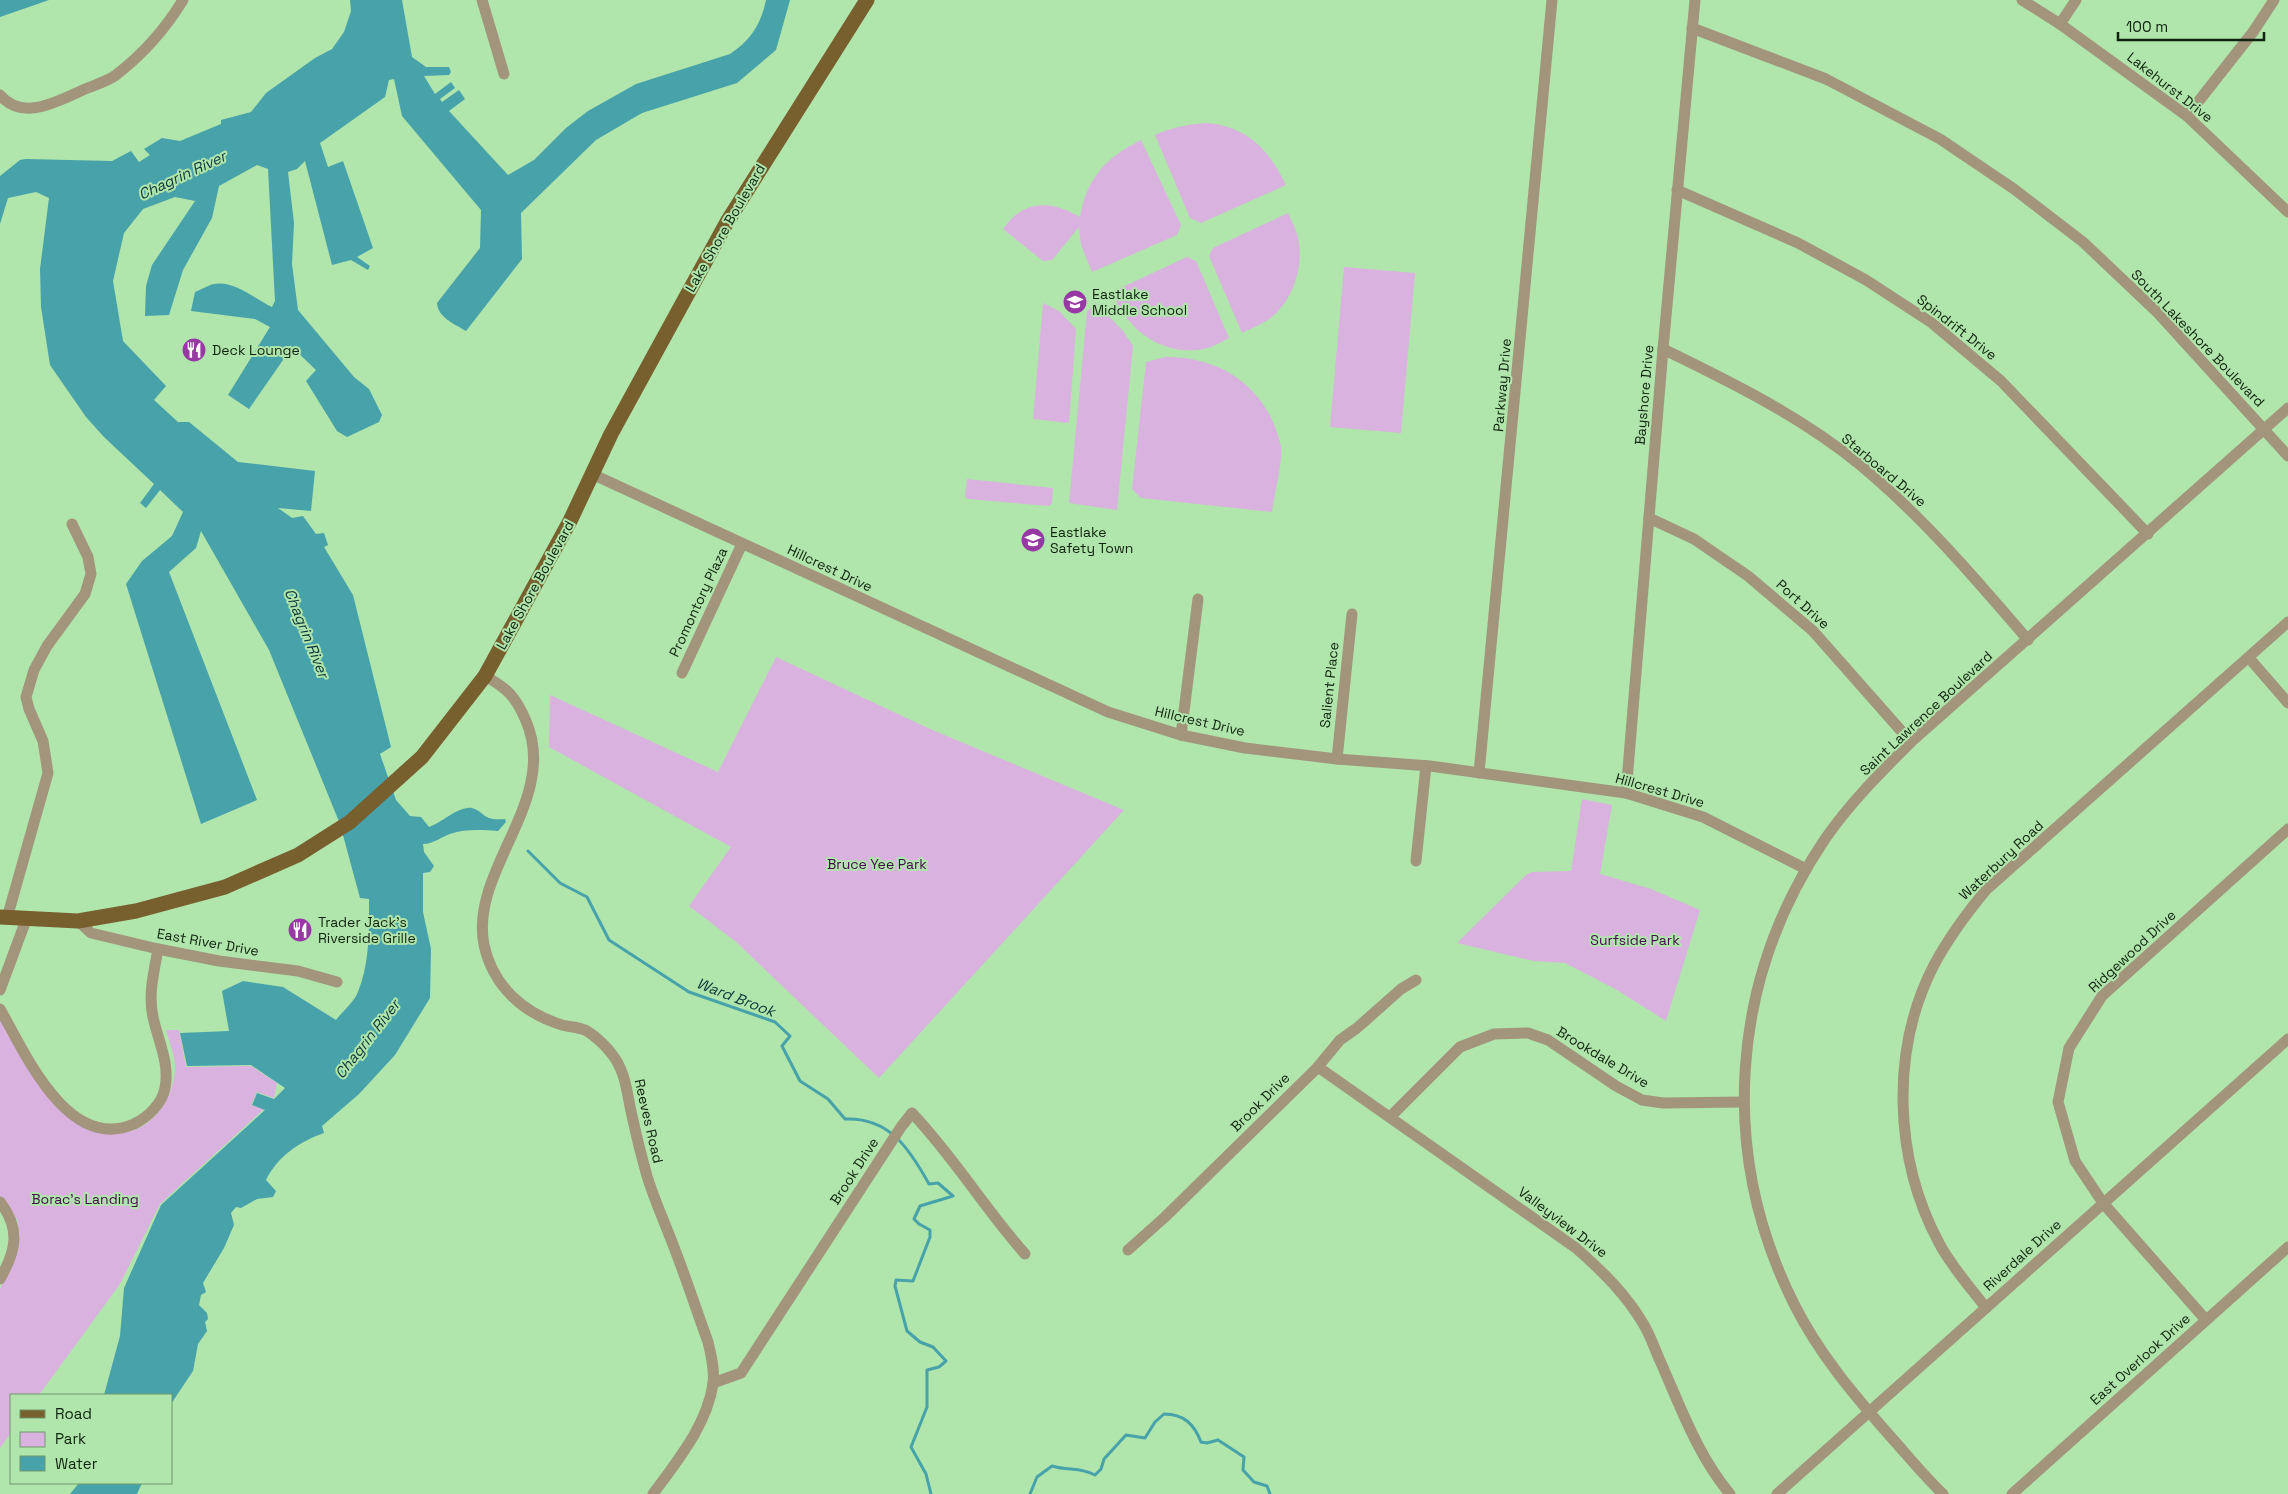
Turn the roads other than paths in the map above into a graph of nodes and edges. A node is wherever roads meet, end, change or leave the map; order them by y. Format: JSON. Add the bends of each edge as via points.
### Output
{"nodes":[{"id":1,"x":183,"y":0,"type":"edge"},
{"id":2,"x":482,"y":0,"type":"edge"},
{"id":3,"x":867,"y":0,"type":"edge"},
{"id":4,"x":1552,"y":0,"type":"edge"},
{"id":5,"x":1695,"y":0,"type":"edge"},
{"id":6,"x":2022,"y":0,"type":"edge"},
{"id":7,"x":2076,"y":0,"type":"edge"},
{"id":8,"x":2274,"y":0,"type":"edge"},
{"id":9,"x":2060,"y":24,"type":"junction"},
{"id":10,"x":1692,"y":28,"type":"junction"},
{"id":11,"x":504,"y":74,"type":"dead end"},
{"id":12,"x":0,"y":95,"type":"edge"},
{"id":13,"x":2187,"y":116,"type":"junction"},
{"id":14,"x":1677,"y":190,"type":"junction"},
{"id":15,"x":2288,"y":212,"type":"edge"},
{"id":16,"x":1663,"y":349,"type":"junction"},
{"id":17,"x":2288,"y":408,"type":"edge"},
{"id":18,"x":2264,"y":429,"type":"junction"},
{"id":19,"x":2288,"y":456,"type":"edge"},
{"id":20,"x":592,"y":474,"type":"junction"},
{"id":21,"x":1649,"y":518,"type":"junction"},
{"id":22,"x":72,"y":524,"type":"dead end"},
{"id":23,"x":2148,"y":534,"type":"junction"},
{"id":24,"x":742,"y":544,"type":"junction"},
{"id":25,"x":1198,"y":599,"type":"dead end"},
{"id":26,"x":1352,"y":614,"type":"dead end"},
{"id":27,"x":2288,"y":622,"type":"edge"},
{"id":28,"x":2028,"y":640,"type":"junction"},
{"id":29,"x":2248,"y":658,"type":"junction"},
{"id":30,"x":682,"y":673,"type":"dead end"},
{"id":31,"x":485,"y":676,"type":"junction"},
{"id":32,"x":2288,"y":703,"type":"edge"},
{"id":33,"x":1181,"y":735,"type":"junction"},
{"id":34,"x":1911,"y":742,"type":"junction"},
{"id":35,"x":1337,"y":759,"type":"junction"},
{"id":36,"x":1426,"y":766,"type":"junction"},
{"id":37,"x":1479,"y":773,"type":"junction"},
{"id":38,"x":1626,"y":793,"type":"junction"},
{"id":39,"x":2288,"y":830,"type":"edge"},
{"id":40,"x":1416,"y":861,"type":"dead end"},
{"id":41,"x":1806,"y":869,"type":"junction"},
{"id":42,"x":3,"y":917,"type":"edge"},
{"id":43,"x":26,"y":920,"type":"junction"},
{"id":44,"x":78,"y":921,"type":"junction"},
{"id":45,"x":158,"y":949,"type":"junction"},
{"id":46,"x":1416,"y":980,"type":"dead end"},
{"id":47,"x":338,"y":982,"type":"dead end"},
{"id":48,"x":0,"y":990,"type":"edge"},
{"id":49,"x":0,"y":1009,"type":"edge"},
{"id":50,"x":2288,"y":1039,"type":"edge"},
{"id":51,"x":1318,"y":1067,"type":"junction"},
{"id":52,"x":1742,"y":1102,"type":"junction"},
{"id":53,"x":1390,"y":1117,"type":"junction"},
{"id":54,"x":0,"y":1202,"type":"edge"},
{"id":55,"x":2104,"y":1203,"type":"junction"},
{"id":56,"x":2288,"y":1247,"type":"edge"},
{"id":57,"x":1128,"y":1250,"type":"dead end"},
{"id":58,"x":1025,"y":1254,"type":"dead end"},
{"id":59,"x":0,"y":1280,"type":"edge"},
{"id":60,"x":1986,"y":1308,"type":"junction"},
{"id":61,"x":2206,"y":1320,"type":"junction"},
{"id":62,"x":713,"y":1383,"type":"junction"},
{"id":63,"x":1869,"y":1413,"type":"junction"},
{"id":64,"x":653,"y":1494,"type":"edge"},
{"id":65,"x":1730,"y":1494,"type":"edge"},
{"id":66,"x":1778,"y":1494,"type":"edge"},
{"id":67,"x":1943,"y":1494,"type":"edge"},
{"id":68,"x":2012,"y":1494,"type":"edge"}],
"edges":[{"from":1,"to":12,"type":"street","via":[[157,36],[115,76],[52,104],[32,109],[13,107]]},
{"from":2,"to":11,"type":"street"},
{"from":3,"to":20,"type":"main road","name":"Lake Shore Boulevard","via":[[727,222]]},
{"from":4,"to":37,"type":"street","name":"Parkway Drive"},
{"from":5,"to":10,"type":"street","name":"Bayshore Drive"},
{"from":6,"to":9,"type":"street","name":"Lakehurst Drive"},
{"from":7,"to":9,"type":"street"},
{"from":8,"to":13,"type":"street"},
{"from":9,"to":13,"type":"street","name":"Lakehurst Drive"},
{"from":10,"to":14,"type":"street","name":"Bayshore Drive"},
{"from":10,"to":18,"type":"street","name":"South Lakeshore Boulevard","via":[[1826,79],[1940,139],[2014,189],[2083,242],[2158,313]]},
{"from":13,"to":15,"type":"street","name":"Lakehurst Drive"},
{"from":14,"to":16,"type":"street","name":"Bayshore Drive"},
{"from":14,"to":23,"type":"street","name":"Spindrift Drive","via":[[1798,243],[1866,280],[1932,323],[2001,382]]},
{"from":16,"to":21,"type":"street","name":"Bayshore Drive"},
{"from":16,"to":28,"type":"street","name":"Starboard Drive","via":[[1799,421],[1859,464],[1931,530]]},
{"from":17,"to":18,"type":"street","name":"Saint Lawrence Boulevard"},
{"from":18,"to":19,"type":"street","name":"South Lakeshore Boulevard"},
{"from":18,"to":23,"type":"street","name":"Saint Lawrence Boulevard"},
{"from":20,"to":24,"type":"street","name":"Hillcrest Drive"},
{"from":20,"to":31,"type":"main road","name":"Lake Shore Boulevard","via":[[566,529]]},
{"from":21,"to":34,"type":"street","name":"Port Drive","via":[[1694,539],[1748,576],[1806,625]]},
{"from":21,"to":38,"type":"street","name":"Bayshore Drive"},
{"from":22,"to":42,"type":"street","via":[[88,557],[91,574],[85,594],[47,646],[34,670],[26,697],[43,741],[48,773]]},
{"from":23,"to":28,"type":"street","name":"Saint Lawrence Boulevard"},
{"from":24,"to":30,"type":"street","name":"Promontory Plaza"},
{"from":24,"to":33,"type":"street","name":"Hillcrest Drive","via":[[1108,712]]},
{"from":25,"to":33,"type":"street"},
{"from":26,"to":35,"type":"street","name":"Salient Place"},
{"from":27,"to":29,"type":"street","name":"Waterbury Road"},
{"from":28,"to":34,"type":"street","name":"Saint Lawrence Boulevard"},
{"from":29,"to":32,"type":"street"},
{"from":29,"to":60,"type":"street","name":"Waterbury Road","via":[[1986,890],[1948,941],[1927,982],[1905,1062],[1906,1144],[1917,1191],[1940,1244]]},
{"from":31,"to":44,"type":"main road","name":"Lake Shore Boulevard","via":[[422,756],[350,822],[298,855],[225,887],[136,911]]},
{"from":31,"to":62,"type":"street","name":"Reeves Road","via":[[506,688],[522,711],[532,733],[534,771],[524,809],[492,884],[483,915],[484,944],[494,975],[513,999],[536,1014],[586,1030],[612,1054],[621,1070],[648,1178],[708,1342]]},
{"from":33,"to":35,"type":"street","name":"Hillcrest Drive","via":[[1245,748]]},
{"from":34,"to":41,"type":"street","name":"Saint Lawrence Boulevard","via":[[1847,810]]},
{"from":35,"to":36,"type":"street","name":"Hillcrest Drive"},
{"from":36,"to":37,"type":"street","name":"Hillcrest Drive"},
{"from":36,"to":40,"type":"street"},
{"from":37,"to":38,"type":"street","name":"Hillcrest Drive"},
{"from":38,"to":41,"type":"street","name":"Hillcrest Drive","via":[[1703,817]]},
{"from":39,"to":55,"type":"street","name":"Ridgewood Drive","via":[[2102,996],[2069,1048],[2058,1102],[2075,1161]]},
{"from":41,"to":52,"type":"street","name":"Saint Lawrence Boulevard","via":[[1782,918],[1755,998]]},
{"from":42,"to":43,"type":"main road","name":"Lake Shore Boulevard"},
{"from":43,"to":44,"type":"main road","name":"Lake Shore Boulevard"},
{"from":43,"to":48,"type":"street"},
{"from":44,"to":45,"type":"street","name":"East River Drive","via":[[91,933]]},
{"from":45,"to":47,"type":"street","name":"East River Drive","via":[[219,962],[298,971]]},
{"from":45,"to":49,"type":"street","via":[[150,992],[166,1067],[165,1089],[158,1105],[142,1120],[125,1128],[93,1126],[74,1115],[42,1084]]},
{"from":46,"to":51,"type":"street","name":"Brook Drive","via":[[1340,1040]]},
{"from":50,"to":55,"type":"street","name":"Riverdale Drive"},
{"from":51,"to":53,"type":"street","name":"Valleyview Drive"},
{"from":51,"to":57,"type":"street","name":"Brook Drive"},
{"from":52,"to":53,"type":"street","name":"Brookdale Drive","via":[[1663,1103],[1642,1100],[1548,1040],[1528,1033],[1494,1034],[1460,1047]]},
{"from":52,"to":63,"type":"street","name":"Saint Lawrence Boulevard","via":[[1757,1210],[1773,1257],[1794,1305],[1826,1359]]},
{"from":53,"to":65,"type":"street","name":"Valleyview Drive","via":[[1576,1248],[1616,1286],[1645,1326],[1702,1454]]},
{"from":54,"to":59,"type":"street","via":[[10,1214],[15,1233],[8,1264]]},
{"from":55,"to":60,"type":"street","name":"Riverdale Drive"},
{"from":55,"to":61,"type":"street","name":"Ridgewood Drive"},
{"from":56,"to":61,"type":"street","name":"East Overlook Drive"},
{"from":58,"to":62,"type":"street","name":"Brook Drive","via":[[912,1113],[741,1373]]},
{"from":60,"to":63,"type":"street","name":"Riverdale Drive"},
{"from":61,"to":68,"type":"street","name":"East Overlook Drive"},
{"from":62,"to":64,"type":"street","name":"Reeves Road","via":[[704,1417]]},
{"from":63,"to":66,"type":"street","name":"Riverdale Drive"},
{"from":63,"to":67,"type":"street","name":"Saint Lawrence Boulevard"}]}
